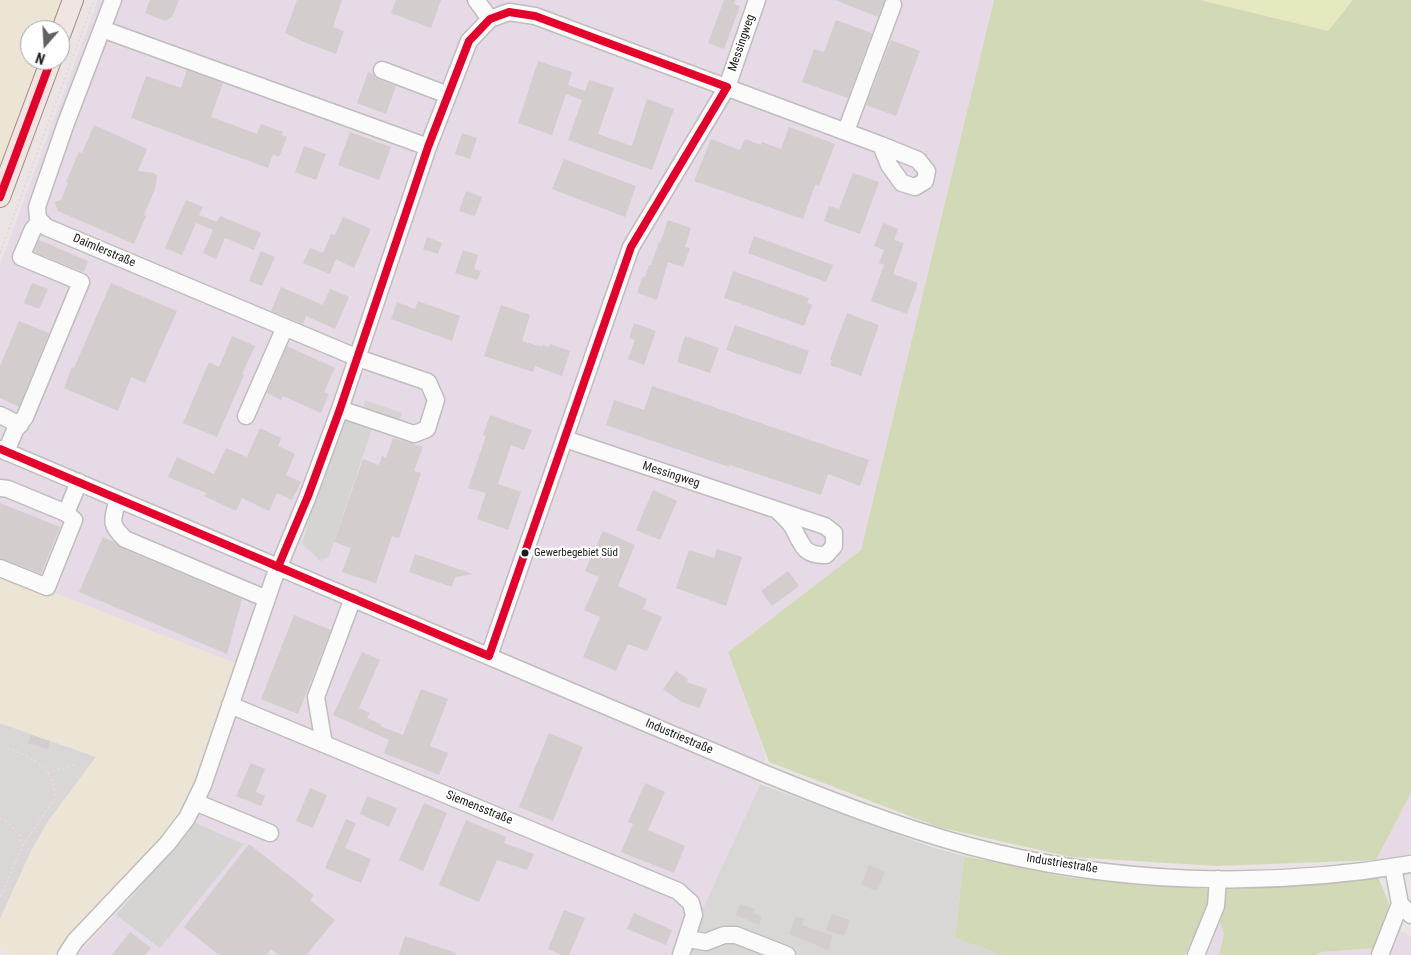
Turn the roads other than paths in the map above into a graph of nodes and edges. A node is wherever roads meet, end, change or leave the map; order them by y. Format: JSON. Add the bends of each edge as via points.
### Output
{"nodes":[{"id":1,"x":73,"y":0,"type":"edge"},
{"id":2,"x":113,"y":0,"type":"edge"},
{"id":3,"x":476,"y":0,"type":"edge"},
{"id":4,"x":757,"y":0,"type":"edge"},
{"id":5,"x":893,"y":5,"type":"dead end"},
{"id":6,"x":490,"y":19,"type":"junction"},
{"id":7,"x":66,"y":20,"type":"edge"},
{"id":8,"x":102,"y":29,"type":"junction"},
{"id":9,"x":47,"y":70,"type":"edge"},
{"id":10,"x":382,"y":70,"type":"dead end"},
{"id":11,"x":727,"y":86,"type":"junction"},
{"id":12,"x":448,"y":95,"type":"junction"},
{"id":13,"x":846,"y":131,"type":"junction"},
{"id":14,"x":881,"y":144,"type":"dead end"},
{"id":15,"x":428,"y":146,"type":"junction"},
{"id":16,"x":0,"y":197,"type":"edge"},
{"id":17,"x":40,"y":221,"type":"junction"},
{"id":18,"x":285,"y":328,"type":"junction"},
{"id":19,"x":358,"y":358,"type":"junction"},
{"id":20,"x":340,"y":409,"type":"junction"},
{"id":21,"x":0,"y":415,"type":"edge"},
{"id":22,"x":246,"y":416,"type":"dead end"},
{"id":23,"x":20,"y":425,"type":"junction"},
{"id":24,"x":565,"y":439,"type":"junction"},
{"id":25,"x":3,"y":451,"type":"edge"},
{"id":26,"x":79,"y":482,"type":"junction"},
{"id":27,"x":0,"y":488,"type":"edge"},
{"id":28,"x":118,"y":499,"type":"junction"},
{"id":29,"x":778,"y":511,"type":"dead end"},
{"id":30,"x":66,"y":513,"type":"junction"},
{"id":31,"x":278,"y":567,"type":"junction"},
{"id":32,"x":0,"y":568,"type":"edge"},
{"id":33,"x":353,"y":598,"type":"junction"},
{"id":34,"x":267,"y":599,"type":"junction"},
{"id":35,"x":489,"y":656,"type":"junction"},
{"id":36,"x":230,"y":705,"type":"junction"},
{"id":37,"x":324,"y":744,"type":"junction"},
{"id":38,"x":194,"y":802,"type":"junction"},
{"id":39,"x":270,"y":833,"type":"dead end"},
{"id":40,"x":1411,"y":864,"type":"edge"},
{"id":41,"x":1393,"y":867,"type":"junction"},
{"id":42,"x":1218,"y":879,"type":"junction"},
{"id":43,"x":1405,"y":909,"type":"edge"},
{"id":44,"x":688,"y":938,"type":"junction"},
{"id":45,"x":66,"y":955,"type":"edge"},
{"id":46,"x":681,"y":955,"type":"edge"},
{"id":47,"x":787,"y":955,"type":"edge"},
{"id":48,"x":1196,"y":955,"type":"edge"},
{"id":49,"x":1380,"y":955,"type":"edge"}],
"edges":[{"from":1,"to":7,"type":"main road"},
{"from":2,"to":8,"type":"street"},
{"from":3,"to":6,"type":"street"},
{"from":4,"to":11,"type":"street","name":"Messingweg"},
{"from":5,"to":13,"type":"street"},
{"from":6,"to":11,"type":"street","via":[[509,12],[534,16]]},
{"from":6,"to":12,"type":"street","via":[[469,41]]},
{"from":8,"to":15,"type":"street"},
{"from":8,"to":17,"type":"street","via":[[36,207]]},
{"from":9,"to":16,"type":"main road"},
{"from":10,"to":12,"type":"street"},
{"from":11,"to":13,"type":"street","name":"Messingweg"},
{"from":11,"to":24,"type":"street","name":"Messingweg","via":[[631,248]]},
{"from":12,"to":15,"type":"street"},
{"from":13,"to":14,"type":"street","name":"Messingweg"},
{"from":15,"to":19,"type":"street"},
{"from":17,"to":18,"type":"street","name":"Daimlerstraße","via":[[46,227]]},
{"from":17,"to":23,"type":"street","via":[[32,229],[21,257],[81,282]]},
{"from":18,"to":19,"type":"street","name":"Daimlerstraße"},
{"from":18,"to":22,"type":"street"},
{"from":19,"to":20,"type":"street"},
{"from":19,"to":20,"type":"street","name":"Daimlerstraße","via":[[428,382],[436,400],[427,429],[414,434]]},
{"from":20,"to":31,"type":"street"},
{"from":21,"to":23,"type":"street"},
{"from":23,"to":25,"type":"street"},
{"from":24,"to":29,"type":"street","name":"Messingweg"},
{"from":24,"to":35,"type":"street","name":"Messingweg"},
{"from":25,"to":26,"type":"street","name":"Industriestraße"},
{"from":26,"to":28,"type":"street","name":"Industriestraße"},
{"from":26,"to":30,"type":"street"},
{"from":27,"to":30,"type":"street"},
{"from":28,"to":31,"type":"street","name":"Industriestraße"},
{"from":28,"to":34,"type":"street","via":[[112,519],[114,529],[125,539]]},
{"from":30,"to":32,"type":"street","via":[[74,520],[47,587]]},
{"from":31,"to":33,"type":"street","name":"Industriestraße"},
{"from":31,"to":34,"type":"street"},
{"from":33,"to":35,"type":"street","name":"Industriestraße"},
{"from":33,"to":37,"type":"street","via":[[316,697]]},
{"from":34,"to":36,"type":"street"},
{"from":35,"to":42,"type":"street","name":"Industriestraße","via":[[824,798],[935,836],[1073,868]]},
{"from":36,"to":37,"type":"street","name":"Siemensstraße"},
{"from":36,"to":38,"type":"street","via":[[203,785]]},
{"from":37,"to":44,"type":"street","name":"Siemensstraße","via":[[678,891],[691,904],[694,915]]},
{"from":38,"to":39,"type":"street"},
{"from":38,"to":45,"type":"street","via":[[187,818],[167,844],[75,941]]},
{"from":40,"to":41,"type":"street","name":"Industriestraße"},
{"from":41,"to":42,"type":"street","name":"Industriestraße","via":[[1307,876]]},
{"from":41,"to":43,"type":"street"},
{"from":42,"to":48,"type":"street","via":[[1216,906]]},
{"from":43,"to":49,"type":"street"},
{"from":44,"to":46,"type":"street","name":"Siemensstraße"},
{"from":44,"to":47,"type":"street","via":[[706,942],[724,935],[736,935]]}]}
